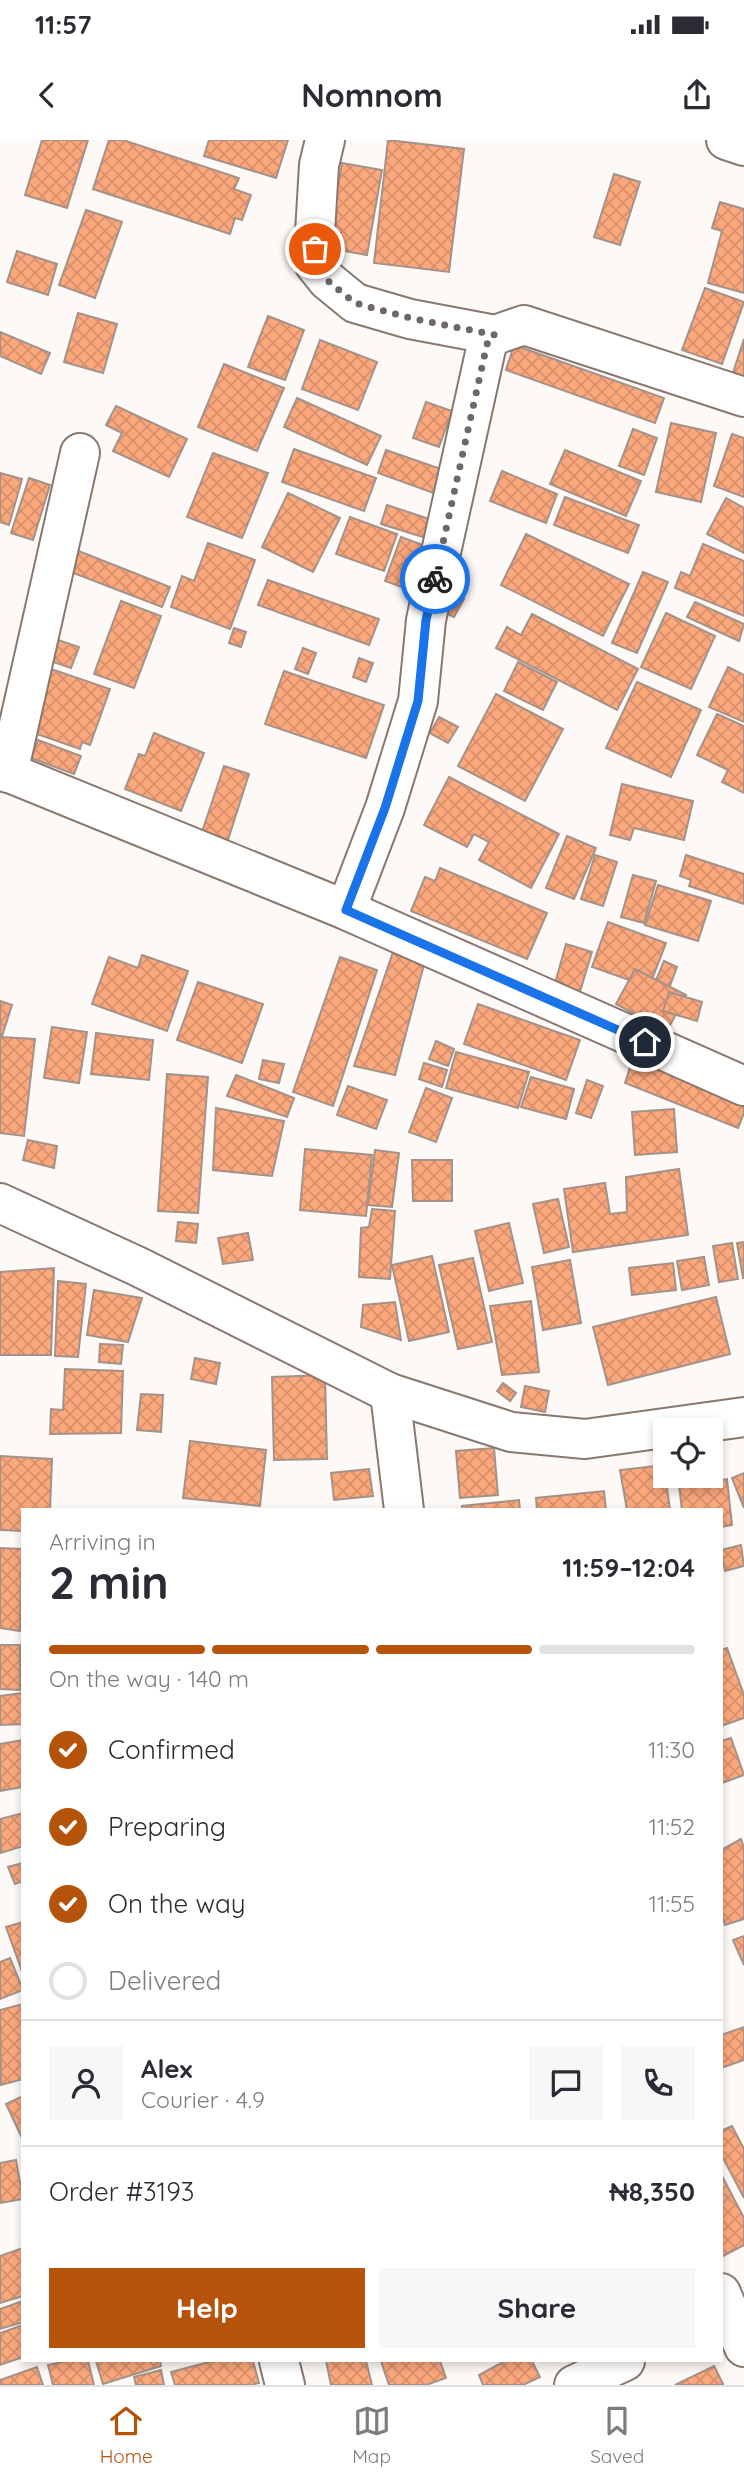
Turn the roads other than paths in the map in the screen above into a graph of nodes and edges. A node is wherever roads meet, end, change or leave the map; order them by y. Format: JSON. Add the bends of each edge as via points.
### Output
{"nodes":[{"id":1,"x":325,"y":140,"type":"edge"},
{"id":2,"x":726,"y":140,"type":"edge"},
{"id":3,"x":744,"y":146,"type":"edge"},
{"id":4,"x":495,"y":335,"type":"junction"},
{"id":5,"x":744,"y":397,"type":"edge"},
{"id":6,"x":80,"y":453,"type":"dead end"},
{"id":7,"x":4,"y":771,"type":"edge"},
{"id":8,"x":346,"y":910,"type":"junction"},
{"id":9,"x":744,"y":1086,"type":"edge"},
{"id":10,"x":0,"y":1203,"type":"edge"},
{"id":11,"x":390,"y":1392,"type":"junction"},
{"id":12,"x":744,"y":1417,"type":"edge"},
{"id":13,"x":404,"y":1508,"type":"edge"},
{"id":14,"x":728,"y":2298,"type":"edge"},
{"id":15,"x":744,"y":2347,"type":"edge"},
{"id":16,"x":279,"y":2362,"type":"edge"},
{"id":17,"x":623,"y":2362,"type":"edge"},
{"id":18,"x":285,"y":2385,"type":"edge"},
{"id":19,"x":574,"y":2385,"type":"edge"}],
"edges":[{"from":1,"to":4,"type":"street","via":[[314,233],[315,265],[327,280],[355,303]]},
{"from":2,"to":3,"type":"street"},
{"from":4,"to":5,"type":"street","via":[[524,325]]},
{"from":4,"to":8,"type":"street","via":[[487,344],[426,620],[418,701],[385,808]]},
{"from":6,"to":7,"type":"street"},
{"from":7,"to":8,"type":"street"},
{"from":8,"to":9,"type":"street"},
{"from":10,"to":11,"type":"street"},
{"from":11,"to":12,"type":"street","via":[[511,1432],[584,1439]]},
{"from":11,"to":13,"type":"street"},
{"from":14,"to":15,"type":"street"},
{"from":16,"to":18,"type":"street"},
{"from":17,"to":19,"type":"street"}]}
